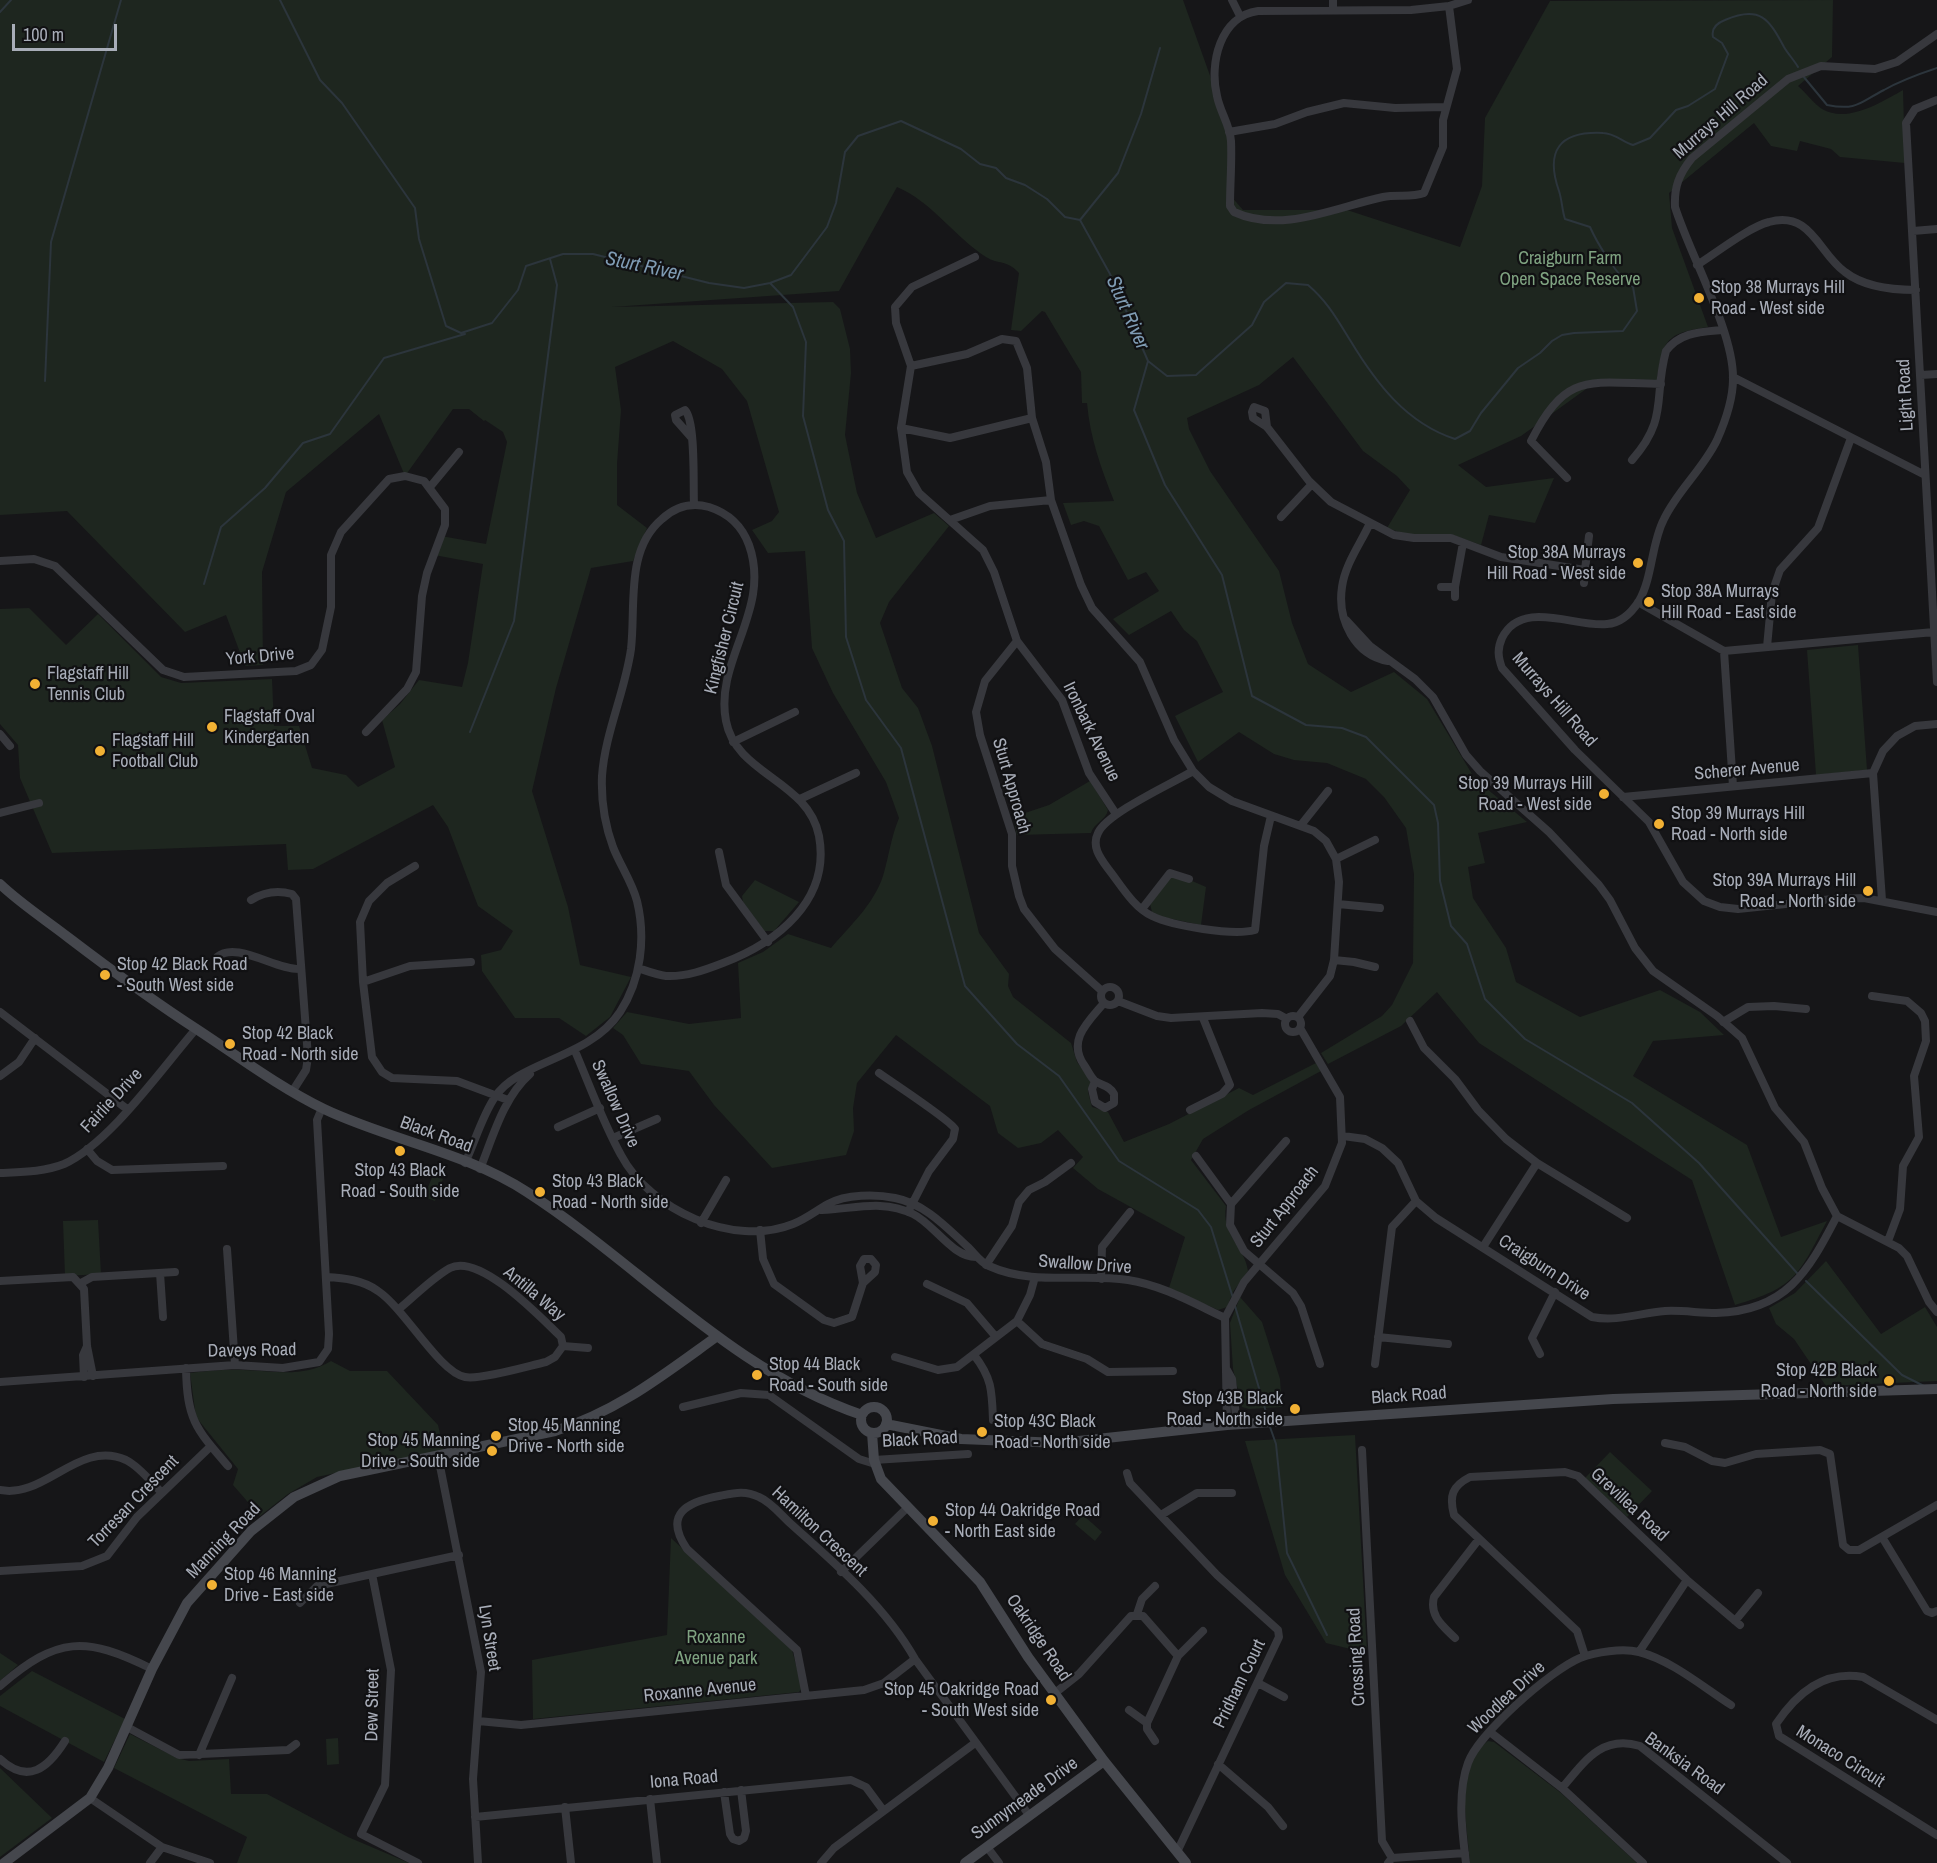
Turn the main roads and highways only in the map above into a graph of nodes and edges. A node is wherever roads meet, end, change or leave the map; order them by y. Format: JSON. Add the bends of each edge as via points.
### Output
{"nodes":[{"id":1,"x":0,"y":884,"type":"edge"},
{"id":2,"x":717,"y":1337,"type":"junction"},
{"id":3,"x":1937,"y":1389,"type":"edge"},
{"id":4,"x":862,"y":1415,"type":"junction"},
{"id":5,"x":886,"y":1424,"type":"junction"},
{"id":6,"x":872,"y":1433,"type":"junction"},
{"id":7,"x":1104,"y":1761,"type":"junction"},
{"id":8,"x":4,"y":1863,"type":"edge"},
{"id":9,"x":965,"y":1863,"type":"edge"},
{"id":10,"x":1186,"y":1863,"type":"edge"}],
"edges":[{"from":1,"to":2,"type":"main road","name":"Black Road","via":[[154,1001],[291,1092],[525,1190]]},
{"from":2,"to":4,"type":"main road","name":"Black Road","via":[[780,1380]]},
{"from":2,"to":8,"type":"main road","name":"Manning Road","via":[[626,1401],[590,1420],[555,1431],[340,1476],[294,1497],[251,1532],[187,1604],[90,1798]]},
{"from":3,"to":5,"type":"main road","name":"Black Road","via":[[1613,1399],[1232,1425],[1060,1443],[962,1439]]},
{"from":4,"to":5,"type":"main road","via":[[874,1407],[881,1409]]},
{"from":4,"to":6,"type":"main road","via":[[861,1424]]},
{"from":5,"to":6,"type":"main road"},
{"from":6,"to":7,"type":"main road","name":"Oakridge Road","via":[[874,1462],[881,1479],[980,1582]]},
{"from":7,"to":9,"type":"main road","name":"Sunnymeade Drive"},
{"from":7,"to":10,"type":"main road","name":"Oakridge Road"}]}
